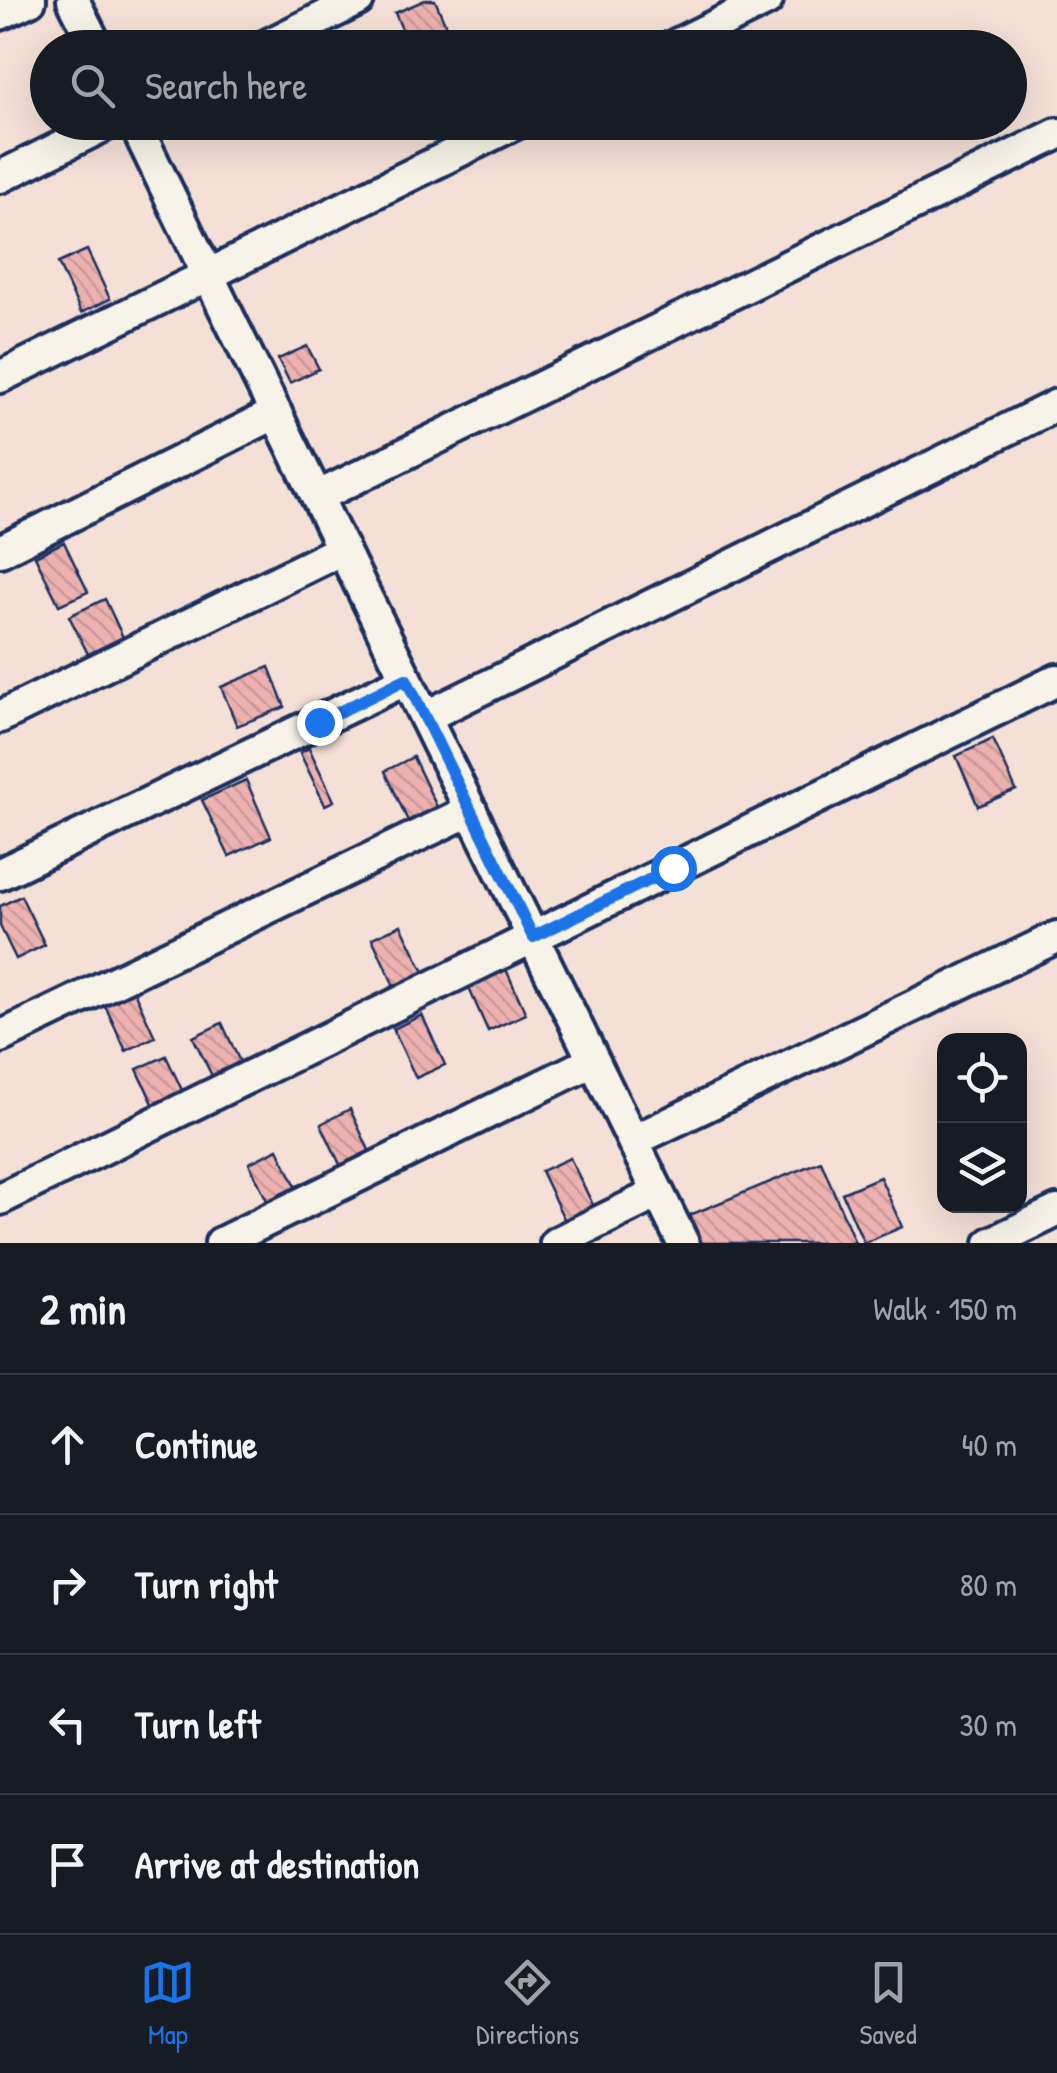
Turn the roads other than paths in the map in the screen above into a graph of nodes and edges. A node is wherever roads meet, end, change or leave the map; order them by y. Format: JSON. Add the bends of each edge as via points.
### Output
{"nodes":[{"id":1,"x":30,"y":0,"type":"edge"},
{"id":2,"x":73,"y":0,"type":"edge"},
{"id":3,"x":358,"y":0,"type":"edge"},
{"id":4,"x":767,"y":0,"type":"edge"},
{"id":5,"x":0,"y":14,"type":"edge"},
{"id":6,"x":88,"y":30,"type":"edge"},
{"id":7,"x":298,"y":30,"type":"edge"},
{"id":8,"x":706,"y":30,"type":"edge"},
{"id":9,"x":1057,"y":134,"type":"edge"},
{"id":10,"x":74,"y":140,"type":"edge"},
{"id":11,"x":143,"y":140,"type":"edge"},
{"id":12,"x":481,"y":140,"type":"edge"},
{"id":13,"x":0,"y":177,"type":"edge"},
{"id":14,"x":208,"y":274,"type":"junction"},
{"id":15,"x":0,"y":377,"type":"edge"},
{"id":16,"x":1057,"y":405,"type":"edge"},
{"id":17,"x":276,"y":413,"type":"junction"},
{"id":18,"x":318,"y":497,"type":"junction"},
{"id":19,"x":343,"y":549,"type":"junction"},
{"id":20,"x":0,"y":551,"type":"edge"},
{"id":21,"x":406,"y":679,"type":"junction"},
{"id":22,"x":1057,"y":680,"type":"edge"},
{"id":23,"x":425,"y":716,"type":"junction"},
{"id":24,"x":0,"y":717,"type":"edge"},
{"id":25,"x":470,"y":810,"type":"junction"},
{"id":26,"x":0,"y":874,"type":"edge"},
{"id":27,"x":533,"y":937,"type":"junction"},
{"id":28,"x":1057,"y":937,"type":"edge"},
{"id":29,"x":0,"y":1037,"type":"edge"},
{"id":30,"x":593,"y":1061,"type":"junction"},
{"id":31,"x":632,"y":1141,"type":"junction"},
{"id":32,"x":658,"y":1194,"type":"junction"},
{"id":33,"x":0,"y":1199,"type":"edge"},
{"id":34,"x":1057,"y":1211,"type":"edge"},
{"id":35,"x":220,"y":1243,"type":"edge"},
{"id":36,"x":556,"y":1243,"type":"edge"},
{"id":37,"x":682,"y":1243,"type":"edge"},
{"id":38,"x":992,"y":1243,"type":"edge"}],
"edges":[{"from":1,"to":5,"type":"street"},
{"from":2,"to":6,"type":"street"},
{"from":3,"to":7,"type":"street"},
{"from":4,"to":8,"type":"street"},
{"from":9,"to":18,"type":"street"},
{"from":10,"to":13,"type":"street"},
{"from":11,"to":14,"type":"street"},
{"from":12,"to":14,"type":"street"},
{"from":14,"to":15,"type":"street"},
{"from":14,"to":17,"type":"street"},
{"from":16,"to":23,"type":"street"},
{"from":17,"to":18,"type":"street"},
{"from":17,"to":20,"type":"street"},
{"from":18,"to":19,"type":"street"},
{"from":19,"to":21,"type":"street"},
{"from":19,"to":24,"type":"street"},
{"from":21,"to":23,"type":"street"},
{"from":21,"to":26,"type":"street"},
{"from":22,"to":27,"type":"street"},
{"from":23,"to":25,"type":"street"},
{"from":25,"to":27,"type":"street"},
{"from":25,"to":29,"type":"street"},
{"from":27,"to":30,"type":"street"},
{"from":27,"to":33,"type":"street"},
{"from":28,"to":31,"type":"street"},
{"from":30,"to":31,"type":"street"},
{"from":30,"to":35,"type":"street"},
{"from":31,"to":32,"type":"street"},
{"from":32,"to":36,"type":"street"},
{"from":32,"to":37,"type":"street"},
{"from":34,"to":38,"type":"street"}]}
